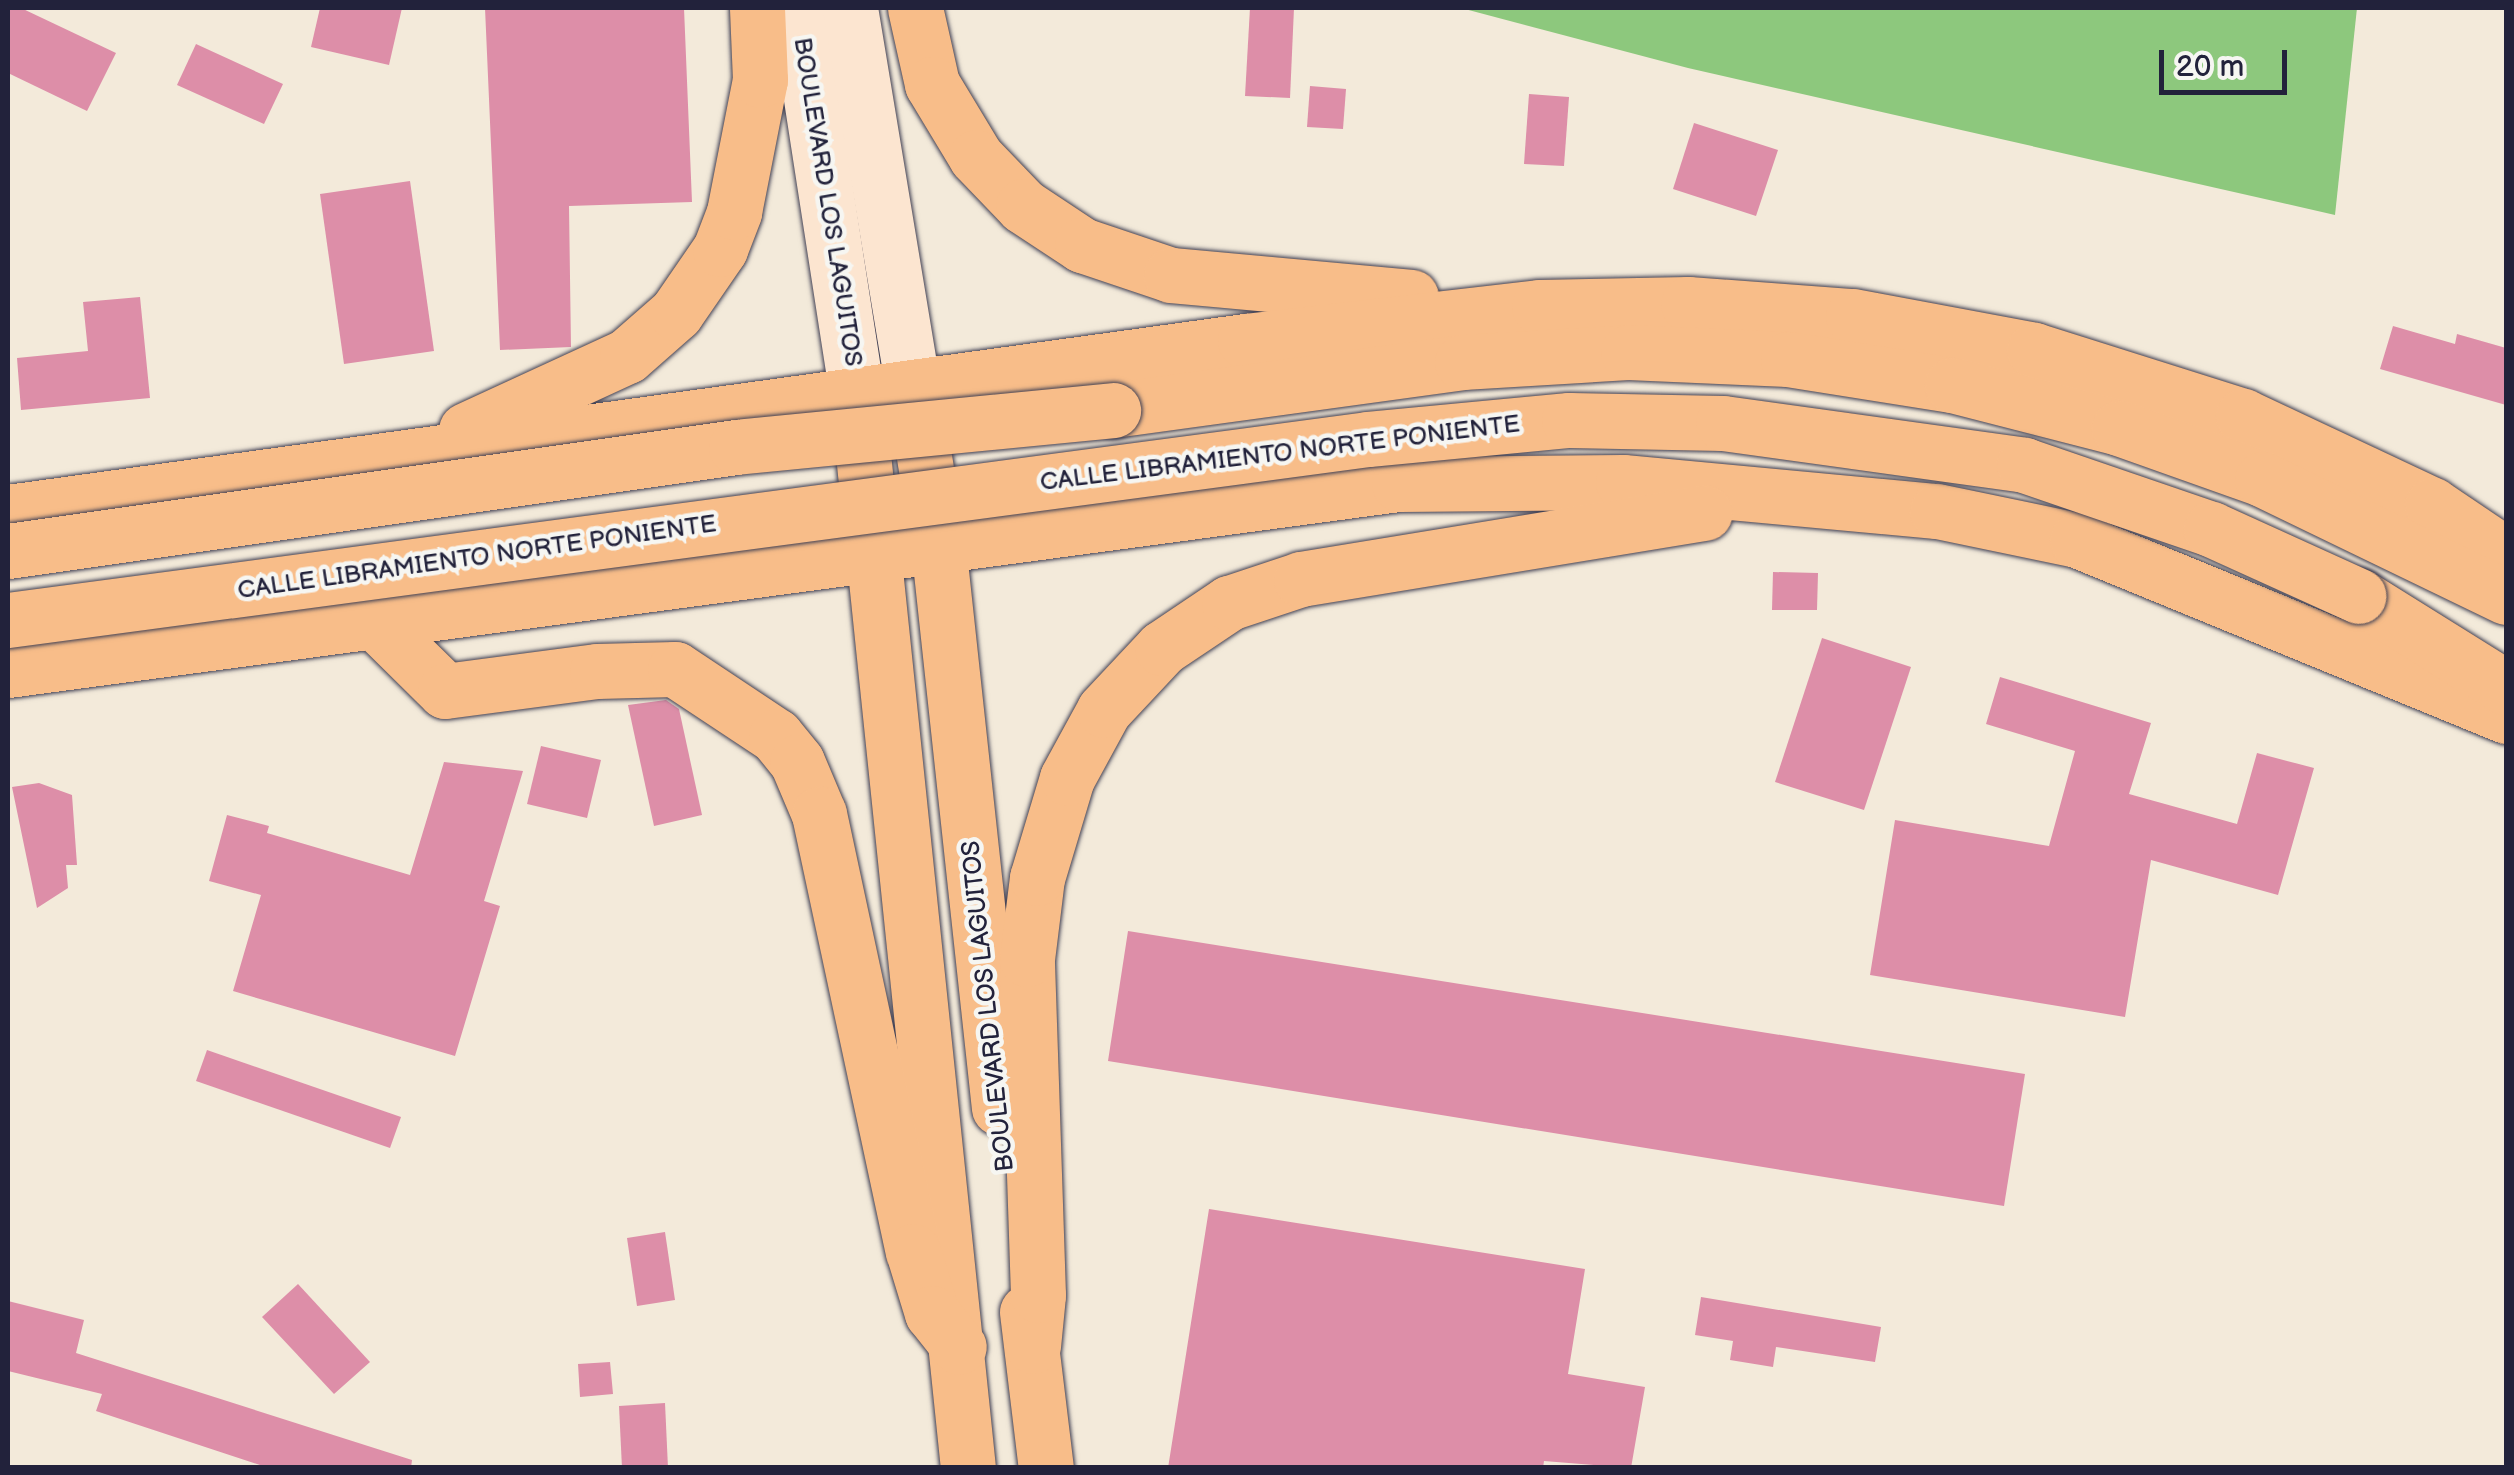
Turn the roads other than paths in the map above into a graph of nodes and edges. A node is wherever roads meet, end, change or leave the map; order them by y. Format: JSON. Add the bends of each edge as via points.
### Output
{"nodes":[{"id":1,"x":758,"y":8,"type":"edge"},
{"id":2,"x":797,"y":8,"type":"edge"},
{"id":3,"x":850,"y":8,"type":"edge"},
{"id":4,"x":915,"y":8,"type":"edge"},
{"id":5,"x":1539,"y":307,"type":"junction"},
{"id":6,"x":913,"y":388,"type":"junction"},
{"id":7,"x":857,"y":396,"type":"junction"},
{"id":8,"x":399,"y":459,"type":"junction"},
{"id":9,"x":1780,"y":492,"type":"junction"},
{"id":10,"x":8,"y":512,"type":"edge"},
{"id":11,"x":938,"y":544,"type":"junction"},
{"id":12,"x":8,"y":551,"type":"edge"},
{"id":13,"x":876,"y":551,"type":"junction"},
{"id":14,"x":2506,"y":555,"type":"edge"},
{"id":15,"x":2506,"y":597,"type":"edge"},
{"id":16,"x":8,"y":620,"type":"edge"},
{"id":17,"x":372,"y":620,"type":"junction"},
{"id":18,"x":8,"y":670,"type":"edge"},
{"id":19,"x":2506,"y":688,"type":"edge"},
{"id":20,"x":2506,"y":716,"type":"edge"},
{"id":21,"x":1032,"y":1346,"type":"junction"},
{"id":22,"x":958,"y":1347,"type":"junction"},
{"id":23,"x":968,"y":1468,"type":"edge"},
{"id":24,"x":1046,"y":1468,"type":"edge"}],
"edges":[{"from":1,"to":8,"type":"main road","via":[[760,80],[734,212],[720,249],[676,313],[627,356]]},
{"from":2,"to":7,"type":"main road","name":"BOULEVARD LOS LAGUITOS"},
{"from":3,"to":6,"type":"main road"},
{"from":4,"to":5,"type":"main road","via":[[932,84],[976,157],[1023,206],[1082,245],[1171,274]]},
{"from":5,"to":6,"type":"main road"},
{"from":5,"to":14,"type":"main road","via":[[1688,304],[1853,316],[2034,350],[2243,416],[2432,505]]},
{"from":6,"to":7,"type":"main road"},
{"from":6,"to":11,"type":"main road","name":"BOULEVARD LOS LAGUITOS"},
{"from":7,"to":8,"type":"main road"},
{"from":7,"to":13,"type":"main road"},
{"from":8,"to":10,"type":"main road"},
{"from":9,"to":11,"type":"main road","name":"CALLE LIBRAMIENTO NORTE PONIENTE","via":[[1623,482],[1399,484]]},
{"from":9,"to":20,"type":"main road","name":"CALLE LIBRAMIENTO NORTE PONIENTE","via":[[1937,511],[2077,540]]},
{"from":9,"to":21,"type":"main road","via":[[1710,512],[1300,579],[1229,602],[1162,648],[1104,710],[1062,794],[1037,878],[1027,959],[1038,1296]]},
{"from":11,"to":13,"type":"main road","name":"CALLE LIBRAMIENTO NORTE PONIENTE"},
{"from":11,"to":21,"type":"main road","name":"BOULEVARD LOS LAGUITOS"},
{"from":12,"to":15,"type":"main road","bridge":true,"via":[[736,447],[1114,410],[1462,362],[1628,352],[1788,358],[1952,385],[2119,428],[2262,479]]},
{"from":13,"to":17,"type":"main road","name":"CALLE LIBRAMIENTO NORTE PONIENTE"},
{"from":13,"to":22,"type":"main road","via":[[917,998]]},
{"from":16,"to":19,"type":"main road","name":"CALLE LIBRAMIENTO NORTE PONIENTE","bridge":true,"via":[[1349,442],[1569,420],[1723,422],[2024,465],[2211,528],[2359,596]]},
{"from":17,"to":18,"type":"main road","name":"CALLE LIBRAMIENTO NORTE PONIENTE"},
{"from":17,"to":22,"type":"main road","via":[[445,691],[597,671],[675,670],[776,736],[797,762],[819,814],[913,1251],[932,1313]]},
{"from":21,"to":24,"type":"main road","name":"BOULEVARD LOS LAGUITOS"},
{"from":22,"to":23,"type":"main road"}]}
